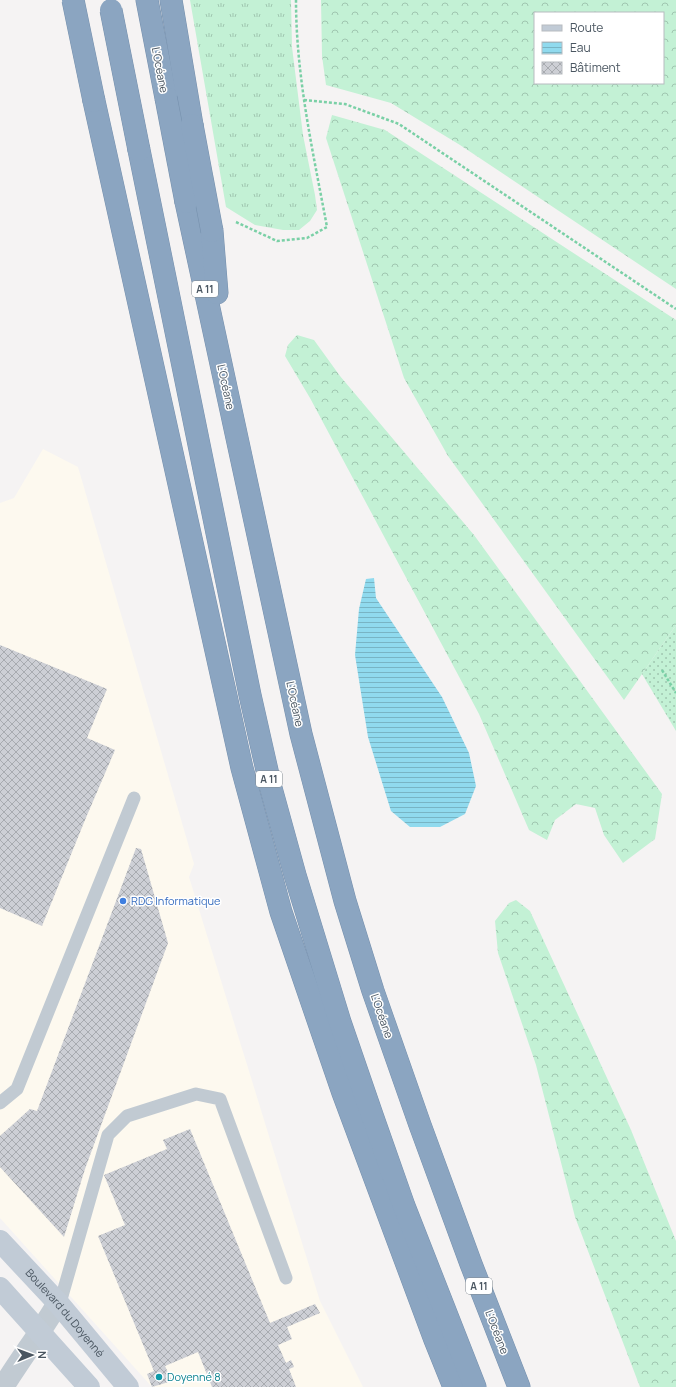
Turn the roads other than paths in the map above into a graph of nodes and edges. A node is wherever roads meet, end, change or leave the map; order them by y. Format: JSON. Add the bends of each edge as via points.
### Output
{"nodes":[{"id":1,"x":73,"y":0,"type":"edge"},
{"id":2,"x":147,"y":0,"type":"edge"},
{"id":3,"x":172,"y":0,"type":"edge"},
{"id":4,"x":110,"y":5,"type":"edge"},
{"id":5,"x":224,"y":376,"type":"junction"},
{"id":6,"x":134,"y":798,"type":"dead end"},
{"id":7,"x":0,"y":1102,"type":"edge"},
{"id":8,"x":0,"y":1241,"type":"edge"},
{"id":9,"x":286,"y":1278,"type":"dead end"},
{"id":10,"x":0,"y":1288,"type":"edge"},
{"id":11,"x":58,"y":1303,"type":"junction"},
{"id":12,"x":40,"y":1334,"type":"junction"},
{"id":13,"x":3,"y":1387,"type":"edge"},
{"id":14,"x":89,"y":1387,"type":"edge"},
{"id":15,"x":128,"y":1387,"type":"edge"},
{"id":16,"x":454,"y":1387,"type":"edge"},
{"id":17,"x":475,"y":1387,"type":"edge"},
{"id":18,"x":519,"y":1387,"type":"edge"}],
"edges":[{"from":1,"to":16,"type":"highway","bridge":true,"via":[[241,760],[281,912],[346,1100]]},
{"from":2,"to":5,"type":"highway","name":"L’Océane","number":"A 11","bridge":true,"via":[[186,202]]},
{"from":3,"to":5,"type":"highway","bridge":true,"via":[[212,230]]},
{"from":4,"to":17,"type":"highway","number":"A 11","bridge":true,"via":[[271,788],[294,874],[340,1022],[407,1213]]},
{"from":5,"to":18,"type":"highway","name":"L’Océane","number":"A 11","via":[[301,734],[345,901],[373,991],[420,1125],[473,1272]]},
{"from":6,"to":7,"type":"lane","via":[[17,1089]]},
{"from":8,"to":11,"type":"main road","name":"Boulevard du Doyenné"},
{"from":9,"to":11,"type":"lane","via":[[220,1099],[196,1094],[128,1116],[108,1135]]},
{"from":10,"to":12,"type":"main road"},
{"from":11,"to":12,"type":"street"},
{"from":11,"to":15,"type":"main road","name":"Boulevard du Doyenné"},
{"from":12,"to":13,"type":"street","via":[[29,1345]]},
{"from":12,"to":14,"type":"main road"}]}
